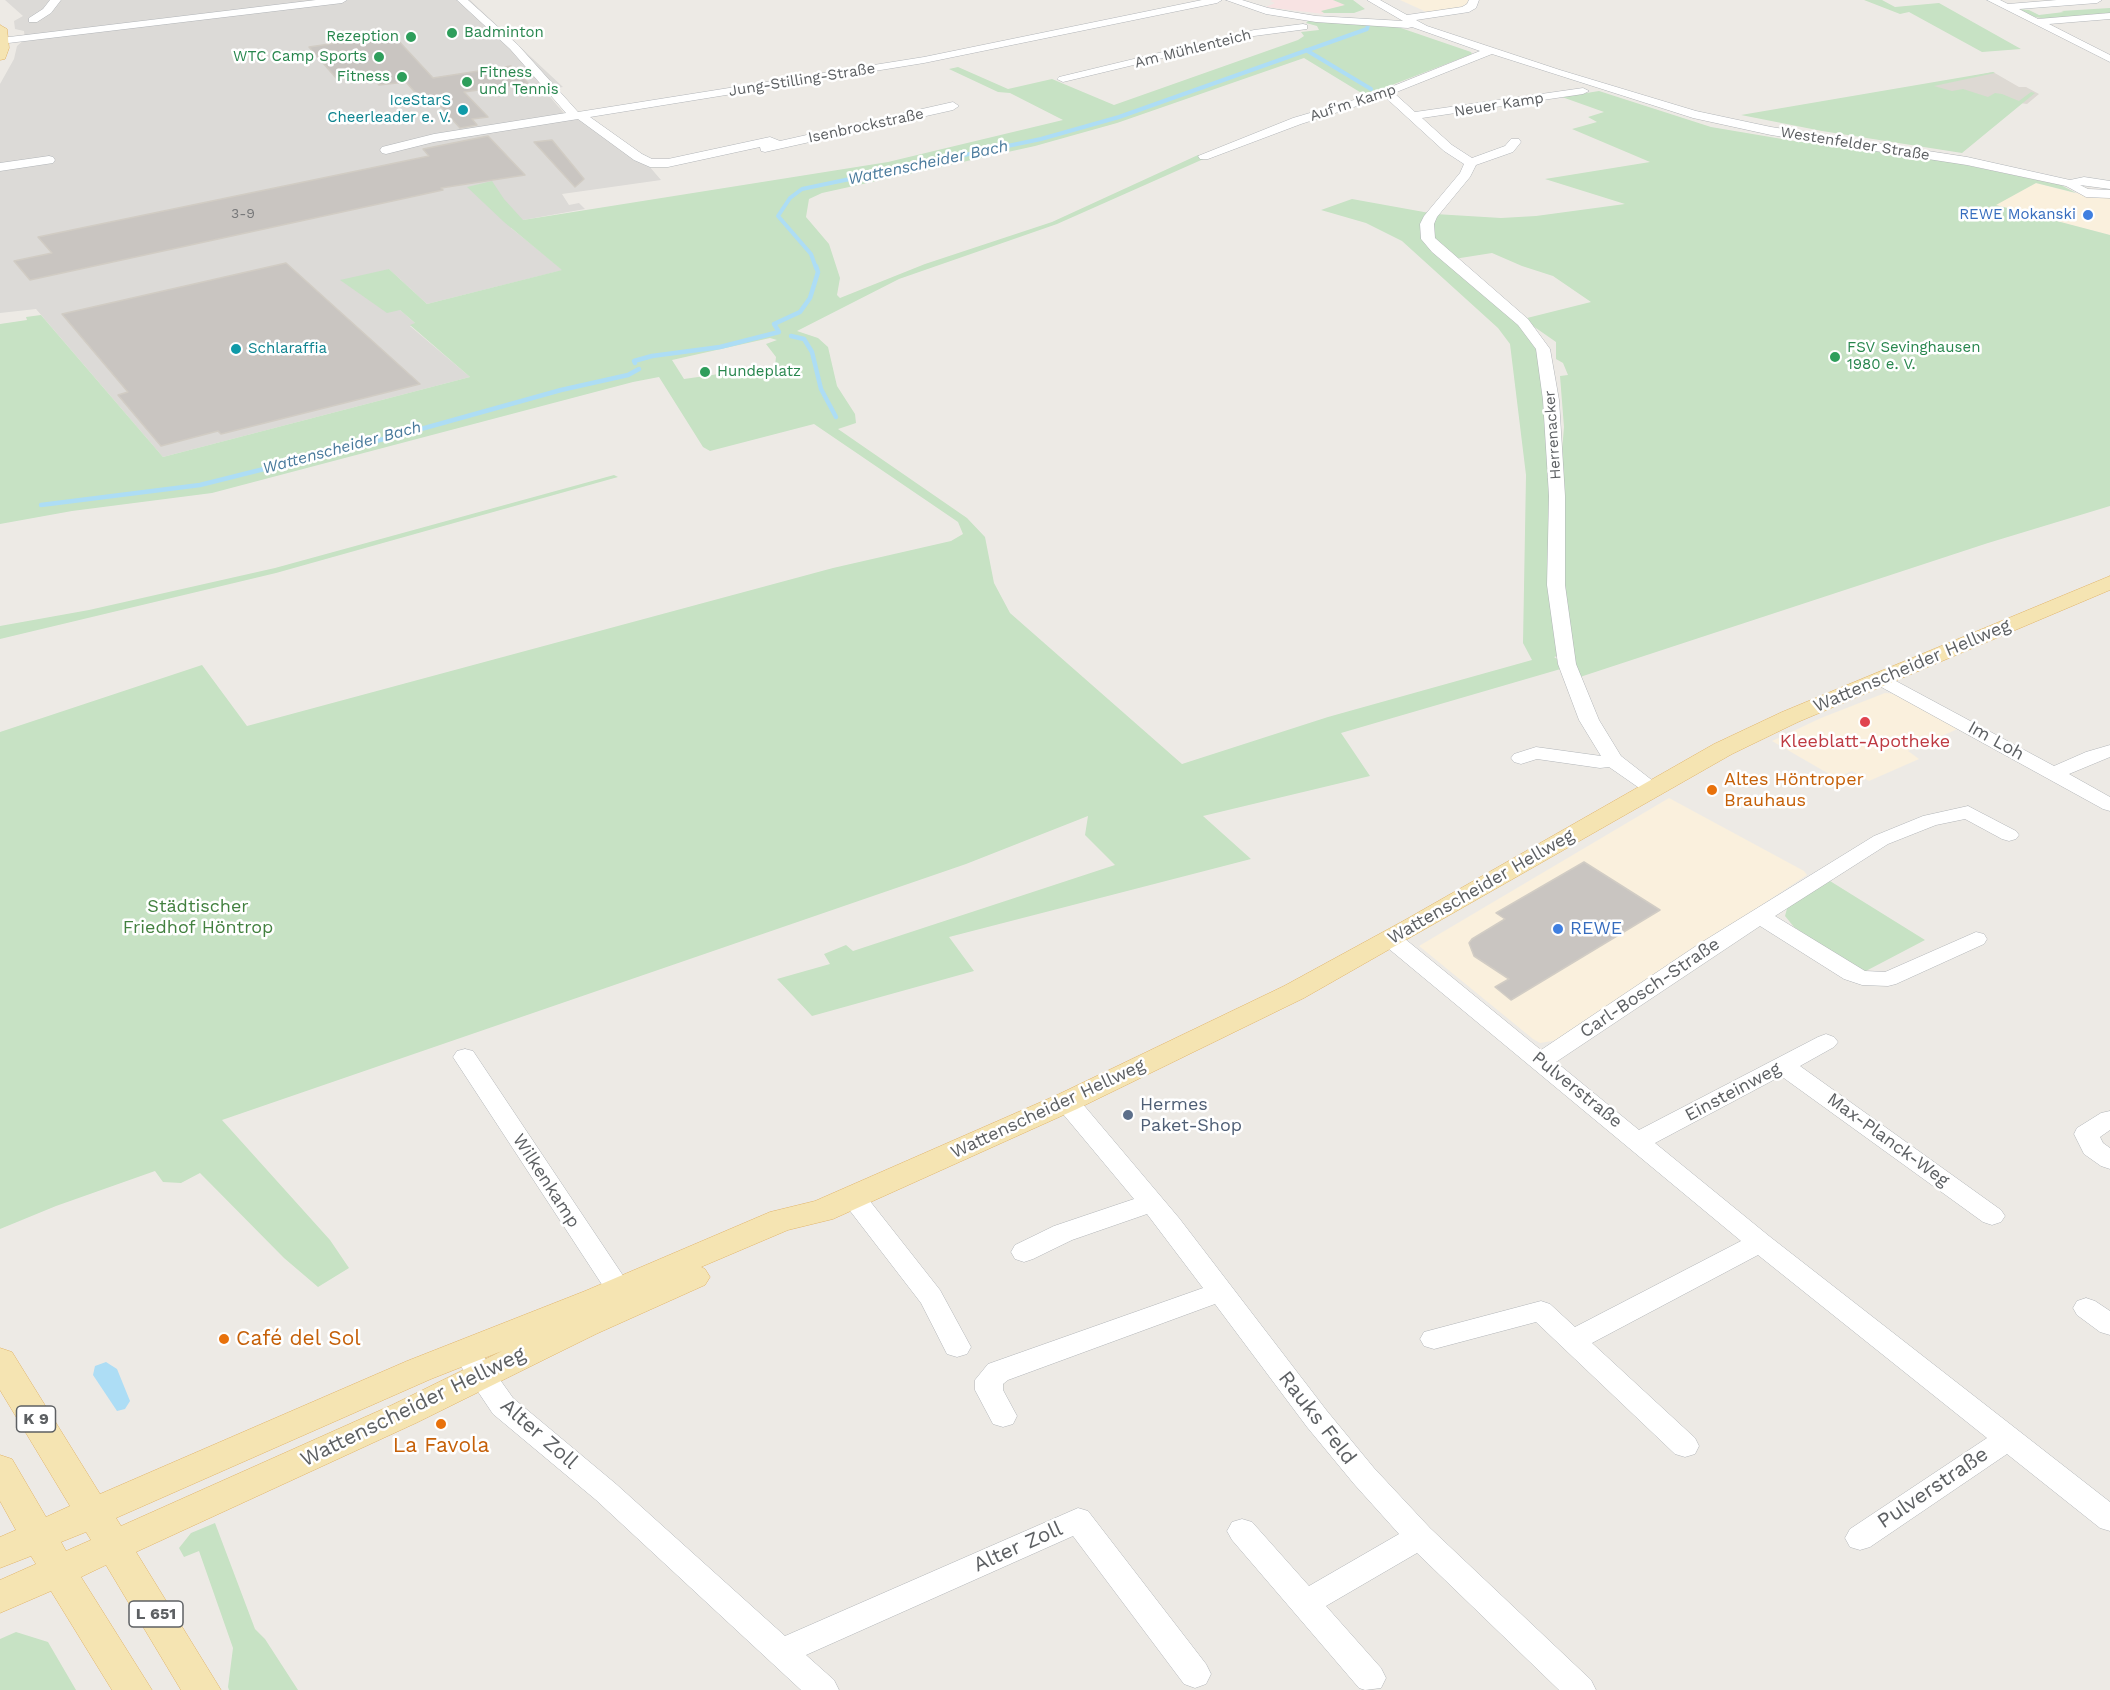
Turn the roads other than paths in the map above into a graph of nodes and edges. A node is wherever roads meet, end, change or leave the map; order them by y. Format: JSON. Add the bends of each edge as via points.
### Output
{"nodes":[{"id":1,"x":56,"y":0,"type":"edge"},
{"id":2,"x":342,"y":0,"type":"edge"},
{"id":3,"x":462,"y":0,"type":"edge"},
{"id":4,"x":1217,"y":0,"type":"edge"},
{"id":5,"x":1232,"y":0,"type":"edge"},
{"id":6,"x":1372,"y":0,"type":"edge"},
{"id":7,"x":1382,"y":0,"type":"edge"},
{"id":8,"x":1394,"y":0,"type":"edge"},
{"id":9,"x":1474,"y":0,"type":"edge"},
{"id":10,"x":1992,"y":0,"type":"edge"},
{"id":11,"x":2097,"y":0,"type":"edge"},
{"id":12,"x":2006,"y":7,"type":"junction"},
{"id":13,"x":2110,"y":16,"type":"edge"},
{"id":14,"x":1306,"y":17,"type":"junction"},
{"id":15,"x":1401,"y":17,"type":"junction"},
{"id":16,"x":1422,"y":17,"type":"junction"},
{"id":17,"x":33,"y":20,"type":"dead end"},
{"id":18,"x":1353,"y":22,"type":"junction"},
{"id":19,"x":2036,"y":22,"type":"junction"},
{"id":20,"x":1423,"y":28,"type":"junction"},
{"id":21,"x":1,"y":37,"type":"edge"},
{"id":22,"x":1496,"y":50,"type":"junction"},
{"id":23,"x":0,"y":56,"type":"edge"},
{"id":24,"x":2110,"y":59,"type":"edge"},
{"id":25,"x":1063,"y":79,"type":"dead end"},
{"id":26,"x":1583,"y":91,"type":"dead end"},
{"id":27,"x":1388,"y":93,"type":"junction"},
{"id":28,"x":953,"y":106,"type":"dead end"},
{"id":29,"x":577,"y":116,"type":"junction"},
{"id":30,"x":1415,"y":116,"type":"junction"},
{"id":31,"x":1515,"y":142,"type":"dead end"},
{"id":32,"x":386,"y":150,"type":"dead end"},
{"id":33,"x":1204,"y":156,"type":"dead end"},
{"id":34,"x":48,"y":160,"type":"dead end"},
{"id":35,"x":1471,"y":164,"type":"junction"},
{"id":36,"x":0,"y":167,"type":"edge"},
{"id":37,"x":2110,"y":172,"type":"edge"},
{"id":38,"x":2105,"y":183,"type":"edge"},
{"id":39,"x":2073,"y":184,"type":"junction"},
{"id":40,"x":2110,"y":194,"type":"edge"},
{"id":41,"x":2110,"y":582,"type":"edge"},
{"id":42,"x":1881,"y":679,"type":"junction"},
{"id":43,"x":2110,"y":751,"type":"edge"},
{"id":44,"x":1521,"y":758,"type":"dead end"},
{"id":45,"x":1613,"y":760,"type":"junction"},
{"id":46,"x":2054,"y":774,"type":"junction"},
{"id":47,"x":1653,"y":788,"type":"junction"},
{"id":48,"x":2110,"y":805,"type":"edge"},
{"id":49,"x":2009,"y":835,"type":"dead end"},
{"id":50,"x":1760,"y":916,"type":"junction"},
{"id":51,"x":1391,"y":939,"type":"junction"},
{"id":52,"x":1977,"y":939,"type":"dead end"},
{"id":53,"x":1826,"y":1042,"type":"dead end"},
{"id":54,"x":465,"y":1057,"type":"dead end"},
{"id":55,"x":1541,"y":1061,"type":"junction"},
{"id":56,"x":1784,"y":1065,"type":"junction"},
{"id":57,"x":1066,"y":1102,"type":"junction"},
{"id":58,"x":2110,"y":1119,"type":"edge"},
{"id":59,"x":1639,"y":1141,"type":"junction"},
{"id":60,"x":2110,"y":1160,"type":"edge"},
{"id":61,"x":853,"y":1197,"type":"junction"},
{"id":62,"x":1152,"y":1203,"type":"junction"},
{"id":63,"x":1992,"y":1216,"type":"dead end"},
{"id":64,"x":1761,"y":1243,"type":"junction"},
{"id":65,"x":1024,"y":1252,"type":"dead end"},
{"id":66,"x":1221,"y":1292,"type":"junction"},
{"id":67,"x":624,"y":1298,"type":"junction"},
{"id":68,"x":2086,"y":1308,"type":"dead end"},
{"id":69,"x":2110,"y":1325,"type":"edge"},
{"id":70,"x":1434,"y":1339,"type":"dead end"},
{"id":71,"x":1574,"y":1340,"type":"junction"},
{"id":72,"x":957,"y":1347,"type":"dead end"},
{"id":73,"x":0,"y":1361,"type":"edge"},
{"id":74,"x":473,"y":1364,"type":"junction"},
{"id":75,"x":1003,"y":1416,"type":"dead end"},
{"id":76,"x":2007,"y":1439,"type":"junction"},
{"id":77,"x":1685,"y":1446,"type":"dead end"},
{"id":78,"x":0,"y":1468,"type":"edge"},
{"id":79,"x":93,"y":1512,"type":"junction"},
{"id":80,"x":2110,"y":1519,"type":"edge"},
{"id":81,"x":1242,"y":1531,"type":"dead end"},
{"id":82,"x":39,"y":1535,"type":"junction"},
{"id":83,"x":1420,"y":1537,"type":"junction"},
{"id":84,"x":1860,"y":1538,"type":"dead end"},
{"id":85,"x":115,"y":1546,"type":"junction"},
{"id":86,"x":0,"y":1552,"type":"edge"},
{"id":87,"x":59,"y":1571,"type":"junction"},
{"id":88,"x":0,"y":1597,"type":"edge"},
{"id":89,"x":1305,"y":1602,"type":"junction"},
{"id":90,"x":781,"y":1652,"type":"junction"},
{"id":91,"x":1195,"y":1674,"type":"dead end"},
{"id":92,"x":1370,"y":1678,"type":"dead end"},
{"id":93,"x":133,"y":1690,"type":"edge"},
{"id":94,"x":202,"y":1690,"type":"edge"},
{"id":95,"x":823,"y":1690,"type":"edge"},
{"id":96,"x":1580,"y":1690,"type":"edge"}],
"edges":[{"from":1,"to":17,"type":"street"},
{"from":2,"to":21,"type":"street"},
{"from":3,"to":29,"type":"street","name":"Isenbrockstraße","via":[[513,47]]},
{"from":4,"to":29,"type":"street","name":"Jung-Stilling-Straße","via":[[924,60]]},
{"from":5,"to":14,"type":"street","via":[[1264,11]]},
{"from":6,"to":15,"type":"street","name":"Westenfelder Straße"},
{"from":7,"to":16,"type":"street","name":"Westenfelder Straße"},
{"from":8,"to":16,"type":"street"},
{"from":9,"to":16,"type":"street","via":[[1465,10]]},
{"from":10,"to":12,"type":"street"},
{"from":11,"to":12,"type":"street"},
{"from":12,"to":19,"type":"street"},
{"from":13,"to":19,"type":"street"},
{"from":14,"to":15,"type":"street"},
{"from":14,"to":18,"type":"street"},
{"from":14,"to":25,"type":"street","name":"Am Mühlenteich","via":[[1296,24],[1303,27],[1254,33]]},
{"from":15,"to":16,"type":"street","name":"Westenfelder Straße"},
{"from":15,"to":18,"type":"street"},
{"from":15,"to":20,"type":"street","name":"Westenfelder Straße"},
{"from":16,"to":22,"type":"street","name":"Westenfelder Straße"},
{"from":18,"to":20,"type":"street"},
{"from":19,"to":24,"type":"street"},
{"from":20,"to":22,"type":"street","name":"Westenfelder Straße"},
{"from":21,"to":23,"type":"main road"},
{"from":22,"to":27,"type":"street","name":"Auf'm Kamp"},
{"from":22,"to":39,"type":"street","name":"Westenfelder Straße","via":[[1693,114]]},
{"from":26,"to":30,"type":"street","name":"Neuer Kamp"},
{"from":27,"to":30,"type":"street"},
{"from":27,"to":33,"type":"street","name":"Auf'm Kamp"},
{"from":28,"to":29,"type":"street","name":"Isenbrockstraße","via":[[751,151],[742,147],[668,163],[650,163],[638,157]]},
{"from":29,"to":32,"type":"street","name":"Jung-Stilling-Straße","via":[[434,138]]},
{"from":30,"to":35,"type":"street"},
{"from":31,"to":35,"type":"street","via":[[1509,149]]},
{"from":34,"to":36,"type":"street"},
{"from":35,"to":45,"type":"street","name":"Herrenacker","via":[[1435,208],[1427,234],[1437,249],[1523,322],[1543,349],[1551,400],[1557,496],[1556,585],[1564,653],[1589,720]]},
{"from":37,"to":38,"type":"street"},
{"from":38,"to":39,"type":"street","name":"Westenfelder Straße"},
{"from":39,"to":40,"type":"street","name":"Westenfelder Straße","via":[[2076,190],[2086,193]]},
{"from":41,"to":42,"type":"main road","name":"Wattenscheider Hellweg"},
{"from":42,"to":46,"type":"street","name":"Im Loh"},
{"from":42,"to":47,"type":"main road","name":"Wattenscheider Hellweg","via":[[1751,735]]},
{"from":43,"to":46,"type":"street"},
{"from":44,"to":45,"type":"street","via":[[1536,753],[1600,762]]},
{"from":45,"to":47,"type":"street","name":"Herrenacker"},
{"from":46,"to":48,"type":"street","name":"Im Loh"},
{"from":47,"to":51,"type":"main road","name":"Wattenscheider Hellweg"},
{"from":49,"to":50,"type":"street","name":"Carl-Bosch-Straße","via":[[1968,812],[1930,820],[1881,840]]},
{"from":50,"to":52,"type":"street","via":[[1862,978],[1888,979]]},
{"from":50,"to":55,"type":"street","name":"Carl-Bosch-Straße"},
{"from":51,"to":55,"type":"street","name":"Pulverstraße"},
{"from":51,"to":57,"type":"main road","name":"Wattenscheider Hellweg","via":[[1294,992]]},
{"from":53,"to":56,"type":"street","name":"Einsteinweg"},
{"from":54,"to":67,"type":"street","name":"Wilkenkamp"},
{"from":55,"to":59,"type":"street","name":"Pulverstraße"},
{"from":56,"to":59,"type":"street","name":"Einsteinweg"},
{"from":56,"to":63,"type":"street","name":"Max-Planck-Weg"},
{"from":57,"to":61,"type":"main road","name":"Wattenscheider Hellweg"},
{"from":57,"to":62,"type":"street","name":"Rauks Feld"},
{"from":58,"to":60,"type":"street","via":[[2086,1134],[2093,1148]]},
{"from":59,"to":64,"type":"street","name":"Pulverstraße"},
{"from":61,"to":67,"type":"main road","name":"Wattenscheider Hellweg","via":[[822,1211],[793,1232]]},
{"from":61,"to":72,"type":"street","via":[[931,1297]]},
{"from":62,"to":65,"type":"street","via":[[1063,1233]]},
{"from":62,"to":66,"type":"street","name":"Rauks Feld"},
{"from":64,"to":71,"type":"street"},
{"from":64,"to":76,"type":"street","name":"Pulverstraße"},
{"from":66,"to":75,"type":"street","via":[[998,1372],[989,1380],[990,1390]]},
{"from":66,"to":83,"type":"street","name":"Rauks Feld","via":[[1317,1419]]},
{"from":67,"to":74,"type":"main road","name":"Wattenscheider Hellweg"},
{"from":68,"to":69,"type":"street"},
{"from":70,"to":71,"type":"street","via":[[1541,1311]]},
{"from":71,"to":77,"type":"street"},
{"from":73,"to":79,"type":"main road","number":"K 9"},
{"from":74,"to":79,"type":"main road","name":"Wattenscheider Hellweg","via":[[328,1409]]},
{"from":74,"to":85,"type":"main road","name":"Wattenscheider Hellweg","via":[[404,1414]]},
{"from":74,"to":90,"type":"street","name":"Alter Zoll","via":[[503,1406],[606,1492]]},
{"from":76,"to":80,"type":"street","name":"Pulverstraße"},
{"from":76,"to":84,"type":"street","name":"Pulverstraße"},
{"from":78,"to":82,"type":"main road"},
{"from":79,"to":82,"type":"main road","name":"Wattenscheider Hellweg"},
{"from":79,"to":85,"type":"main road","number":"L 651"},
{"from":81,"to":89,"type":"street"},
{"from":82,"to":86,"type":"main road","name":"Wattenscheider Hellweg"},
{"from":82,"to":87,"type":"main road"},
{"from":83,"to":89,"type":"street"},
{"from":83,"to":96,"type":"street","name":"Rauks Feld"},
{"from":85,"to":87,"type":"main road","name":"Wattenscheider Hellweg"},
{"from":85,"to":94,"type":"main road","number":"L 651"},
{"from":87,"to":88,"type":"main road","name":"Wattenscheider Hellweg"},
{"from":87,"to":93,"type":"main road"},
{"from":89,"to":92,"type":"street"},
{"from":90,"to":91,"type":"street","name":"Alter Zoll","via":[[1078,1520]]},
{"from":90,"to":95,"type":"street","name":"Alter Zoll"}]}
